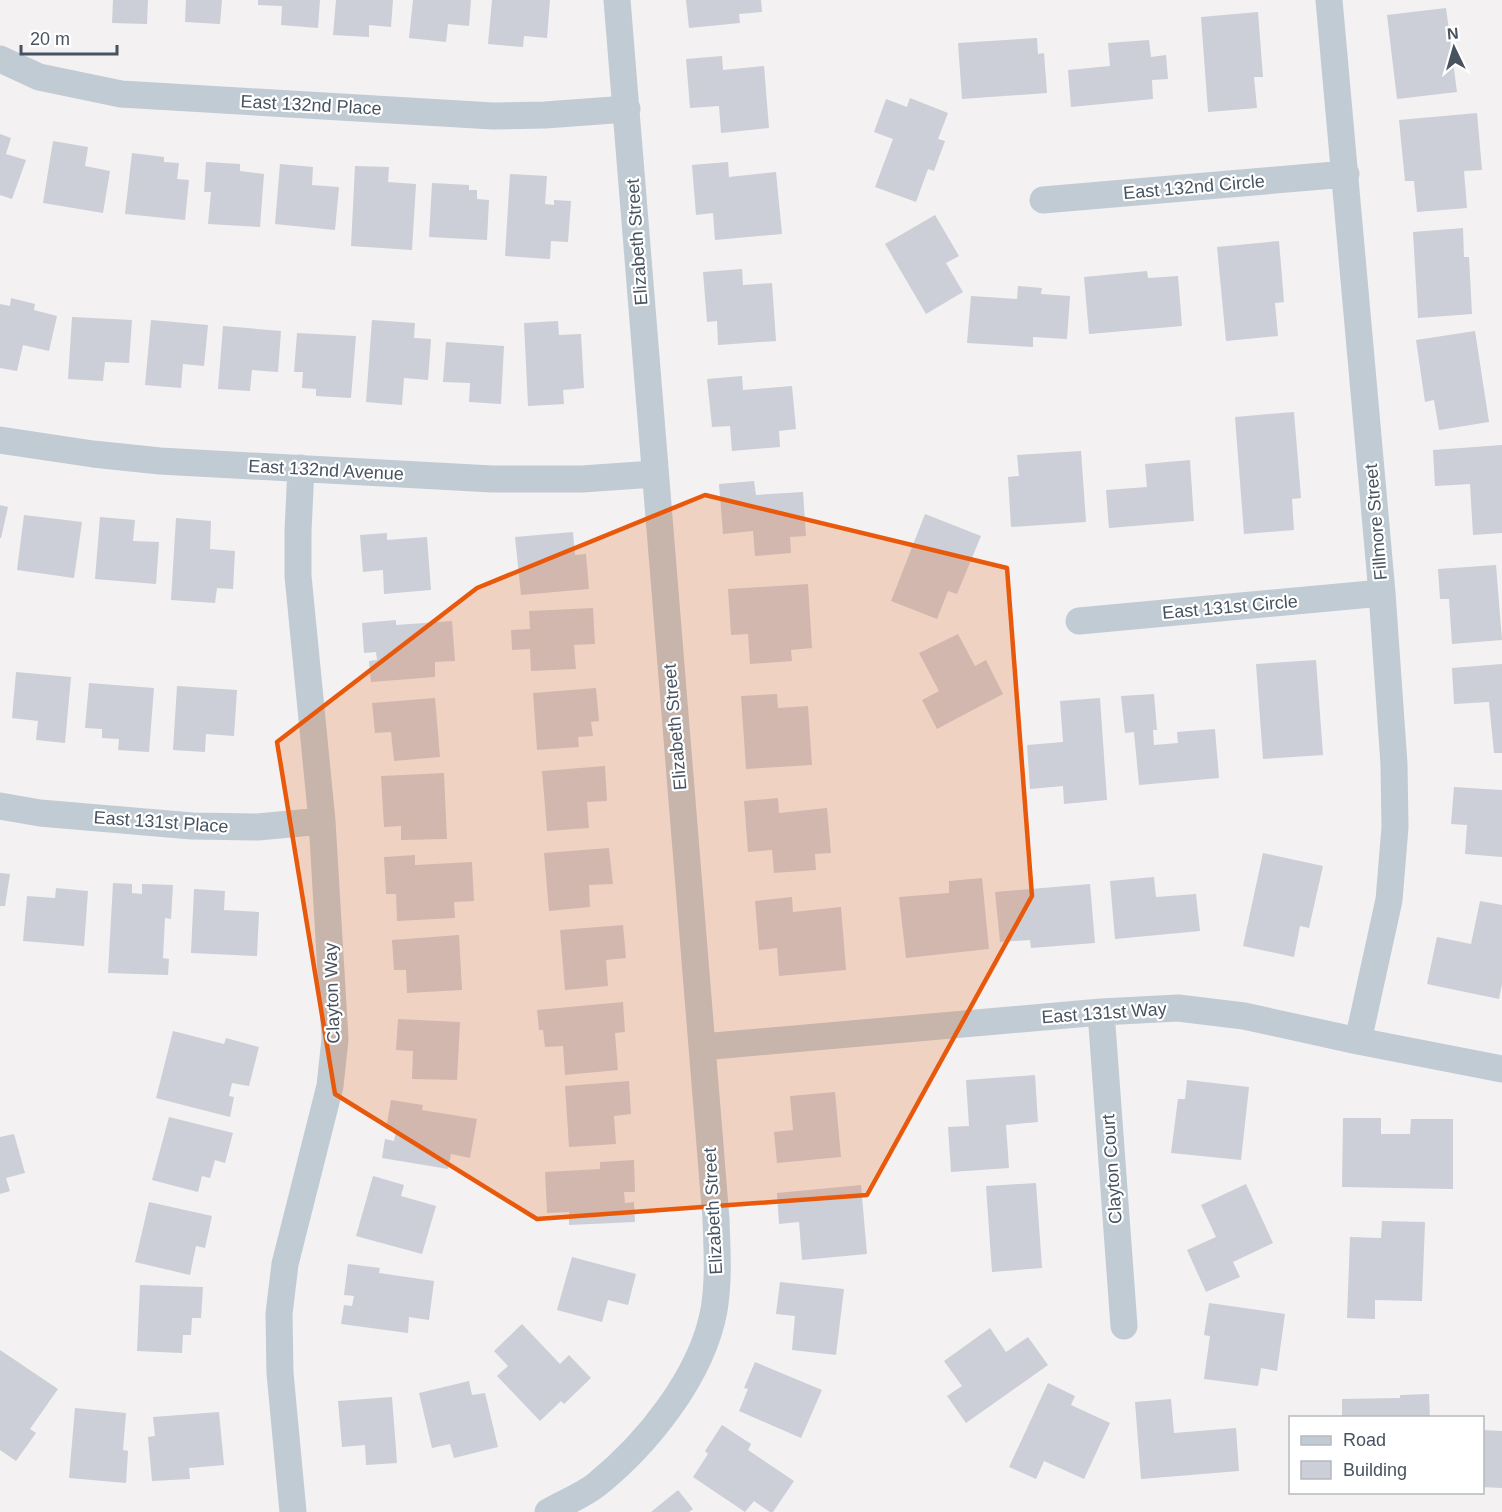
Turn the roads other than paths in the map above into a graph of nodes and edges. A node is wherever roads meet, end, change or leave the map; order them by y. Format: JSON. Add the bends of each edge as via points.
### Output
{"nodes":[{"id":1,"x":617,"y":0,"type":"edge"},
{"id":2,"x":1329,"y":0,"type":"edge"},
{"id":3,"x":0,"y":59,"type":"edge"},
{"id":4,"x":627,"y":109,"type":"junction"},
{"id":5,"x":1346,"y":174,"type":"junction"},
{"id":6,"x":1042,"y":200,"type":"dead end"},
{"id":7,"x":0,"y":440,"type":"edge"},
{"id":8,"x":301,"y":468,"type":"junction"},
{"id":9,"x":654,"y":474,"type":"junction"},
{"id":10,"x":1382,"y":593,"type":"junction"},
{"id":11,"x":1079,"y":621,"type":"dead end"},
{"id":12,"x":0,"y":806,"type":"edge"},
{"id":13,"x":322,"y":821,"type":"junction"},
{"id":14,"x":1101,"y":1012,"type":"junction"},
{"id":15,"x":1358,"y":1041,"type":"junction"},
{"id":16,"x":702,"y":1047,"type":"junction"},
{"id":17,"x":1502,"y":1069,"type":"edge"},
{"id":18,"x":1124,"y":1326,"type":"dead end"},
{"id":19,"x":293,"y":1512,"type":"edge"},
{"id":20,"x":548,"y":1512,"type":"edge"}],
"edges":[{"from":1,"to":4,"type":"street","name":"Elizabeth Street"},
{"from":2,"to":5,"type":"street","name":"Fillmore Street"},
{"from":3,"to":4,"type":"street","name":"East 132nd Place","via":[[39,77],[121,94],[493,116]]},
{"from":4,"to":9,"type":"street","name":"Elizabeth Street"},
{"from":5,"to":6,"type":"street","name":"East 132nd Circle"},
{"from":5,"to":10,"type":"street","name":"Fillmore Street"},
{"from":7,"to":8,"type":"street","name":"East 132nd Avenue","via":[[126,458]]},
{"from":8,"to":9,"type":"street","name":"East 132nd Avenue","via":[[492,479]]},
{"from":8,"to":13,"type":"street","name":"Clayton Way","via":[[298,576]]},
{"from":9,"to":16,"type":"street","name":"Elizabeth Street"},
{"from":10,"to":11,"type":"street","name":"East 131st Circle"},
{"from":10,"to":15,"type":"street","name":"Fillmore Street","via":[[1395,828],[1389,900]]},
{"from":12,"to":13,"type":"street","name":"East 131st Place","via":[[192,826],[258,827]]},
{"from":13,"to":19,"type":"street","name":"Clayton Way","via":[[335,1039],[330,1086],[285,1264],[279,1314],[280,1373]]},
{"from":14,"to":15,"type":"street","name":"East 131st Way","via":[[1178,1008],[1244,1016]]},
{"from":14,"to":16,"type":"street","name":"East 131st Way"},
{"from":14,"to":18,"type":"street","name":"Clayton Court"},
{"from":15,"to":17,"type":"street","name":"East 131st Way"},
{"from":16,"to":20,"type":"street","name":"Elizabeth Street","via":[[717,1219],[717,1288],[707,1336],[685,1383],[647,1436],[594,1486]]}]}
